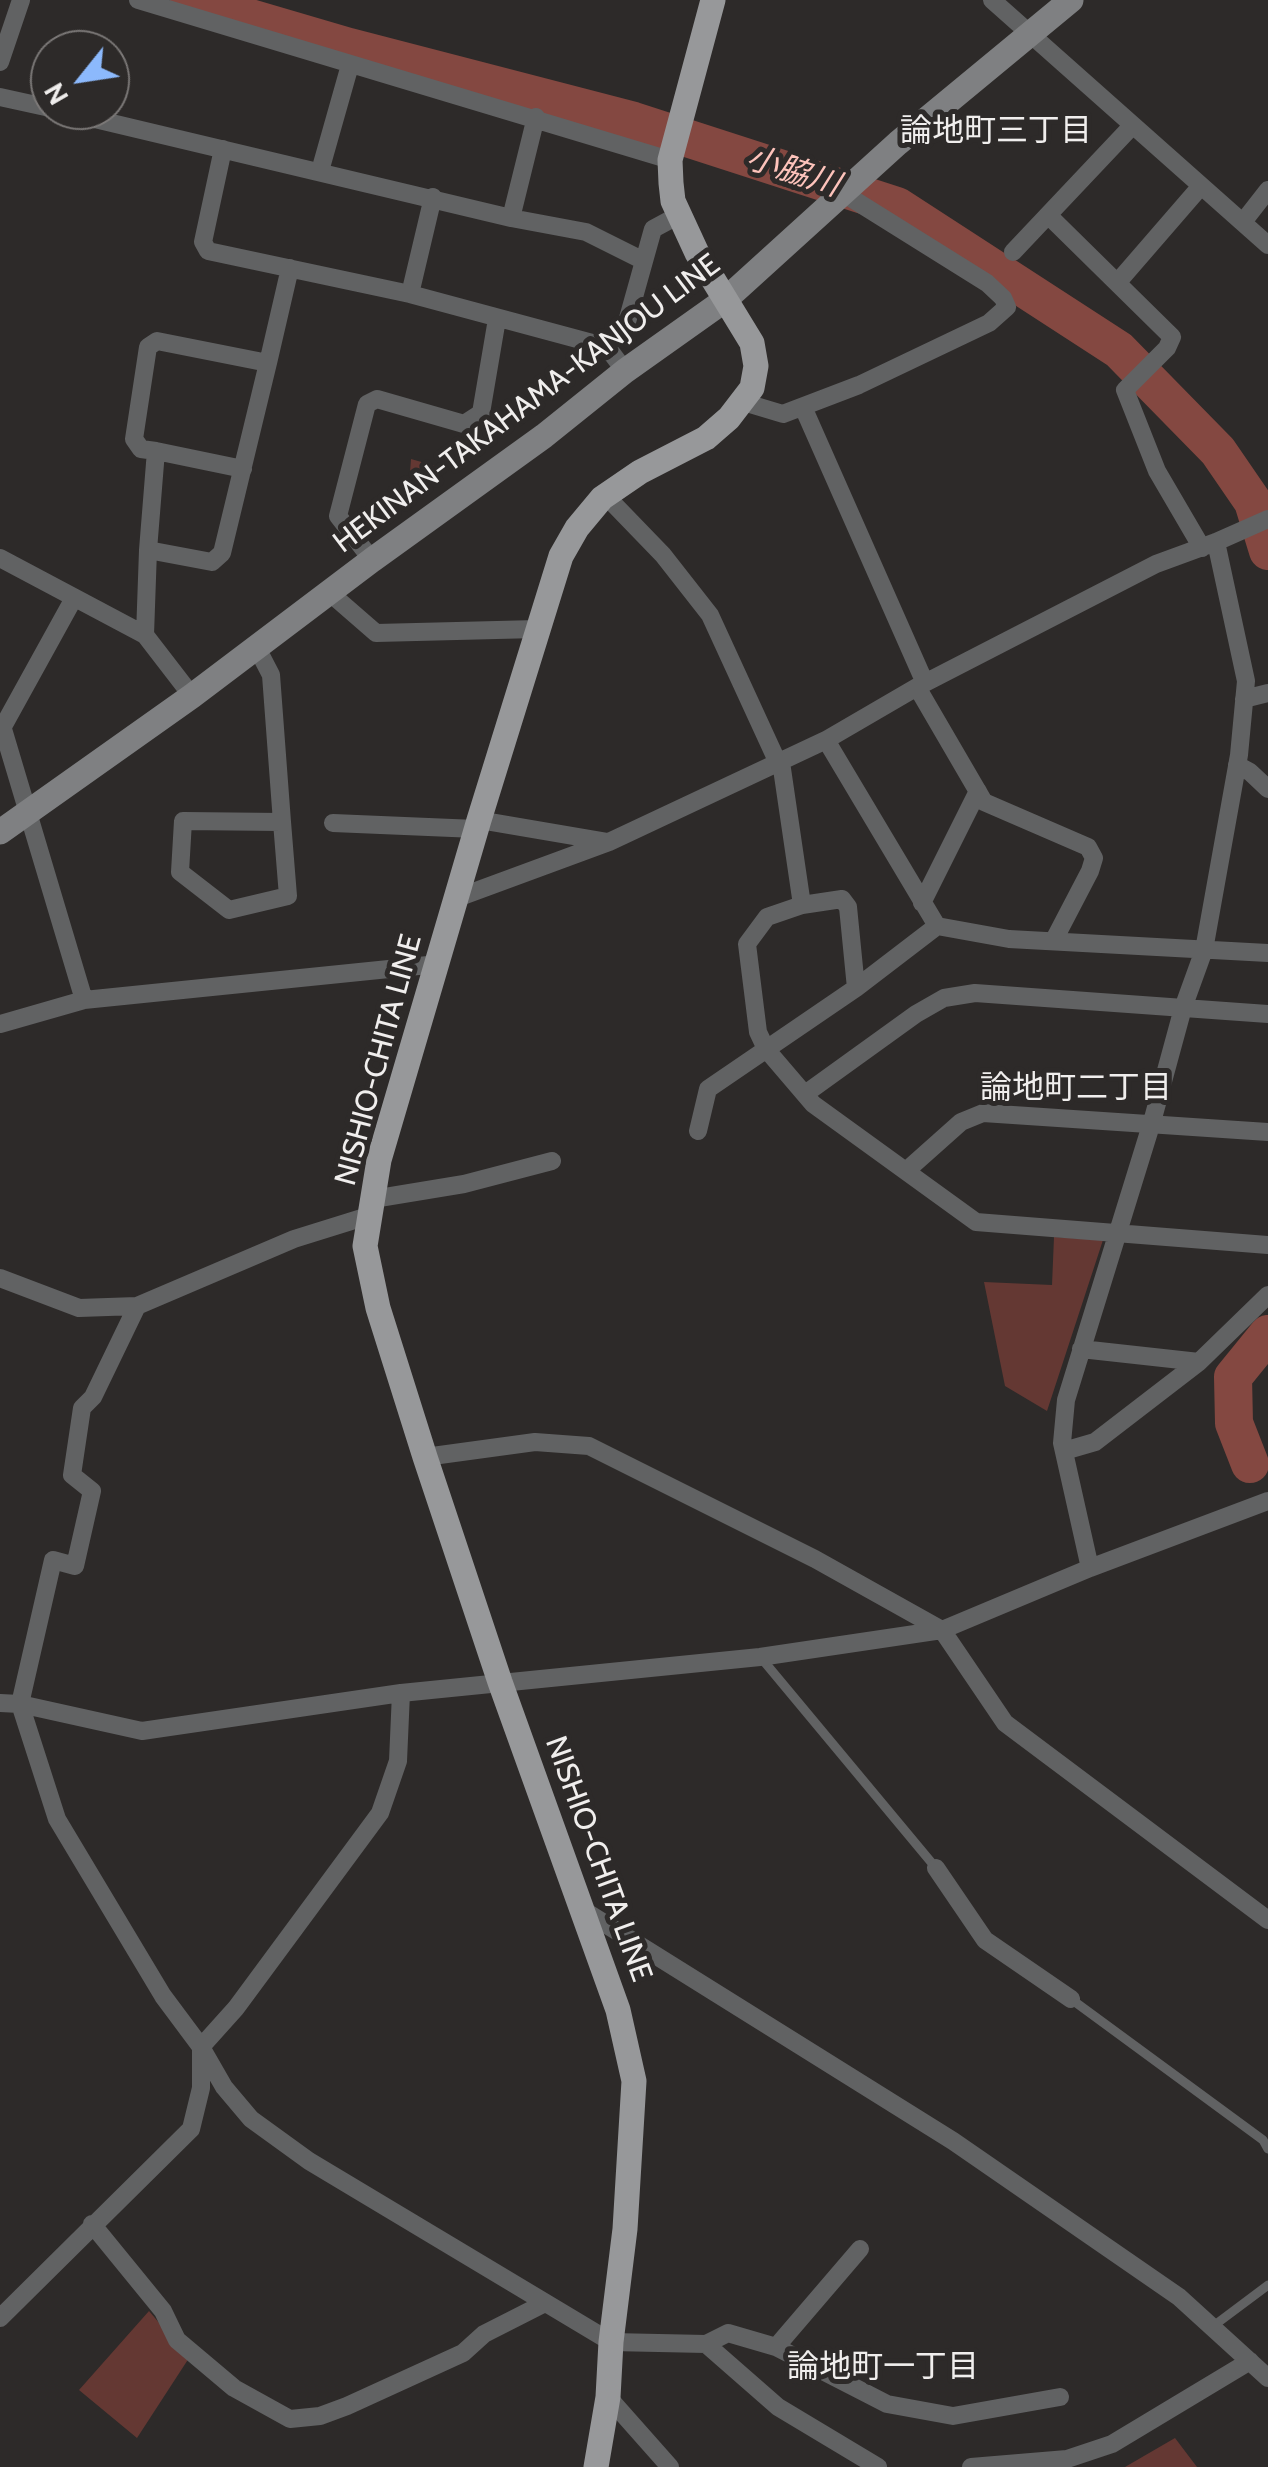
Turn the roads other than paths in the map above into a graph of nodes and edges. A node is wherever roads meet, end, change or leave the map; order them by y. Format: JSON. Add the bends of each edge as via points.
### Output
{"nodes":[{"id":1,"x":21,"y":0,"type":"edge"},
{"id":2,"x":138,"y":0,"type":"edge"},
{"id":3,"x":713,"y":0,"type":"edge"},
{"id":4,"x":992,"y":0,"type":"edge"},
{"id":5,"x":1071,"y":0,"type":"edge"},
{"id":6,"x":1030,"y":34,"type":"junction"},
{"id":7,"x":0,"y":62,"type":"edge"},
{"id":8,"x":350,"y":65,"type":"junction"},
{"id":9,"x":0,"y":97,"type":"edge"},
{"id":10,"x":30,"y":104,"type":"edge"},
{"id":11,"x":536,"y":118,"type":"junction"},
{"id":12,"x":1132,"y":126,"type":"junction"},
{"id":13,"x":130,"y":127,"type":"edge"},
{"id":14,"x":223,"y":149,"type":"junction"},
{"id":15,"x":670,"y":160,"type":"junction"},
{"id":16,"x":320,"y":171,"type":"junction"},
{"id":17,"x":1202,"y":186,"type":"junction"},
{"id":18,"x":1268,"y":190,"type":"edge"},
{"id":19,"x":844,"y":193,"type":"junction"},
{"id":20,"x":432,"y":197,"type":"junction"},
{"id":21,"x":680,"y":215,"type":"junction"},
{"id":22,"x":1048,"y":216,"type":"junction"},
{"id":23,"x":510,"y":218,"type":"junction"},
{"id":24,"x":1243,"y":222,"type":"junction"},
{"id":25,"x":1268,"y":245,"type":"edge"},
{"id":26,"x":1013,"y":252,"type":"dead end"},
{"id":27,"x":644,"y":261,"type":"junction"},
{"id":28,"x":290,"y":268,"type":"junction"},
{"id":29,"x":1117,"y":283,"type":"junction"},
{"id":30,"x":410,"y":294,"type":"junction"},
{"id":31,"x":725,"y":300,"type":"junction"},
{"id":32,"x":498,"y":319,"type":"junction"},
{"id":33,"x":626,"y":329,"type":"dead end"},
{"id":34,"x":268,"y":363,"type":"junction"},
{"id":35,"x":625,"y":371,"type":"junction"},
{"id":36,"x":743,"y":402,"type":"junction"},
{"id":37,"x":803,"y":407,"type":"junction"},
{"id":38,"x":156,"y":451,"type":"junction"},
{"id":39,"x":243,"y":469,"type":"junction"},
{"id":40,"x":605,"y":495,"type":"junction"},
{"id":41,"x":1268,"y":519,"type":"edge"},
{"id":42,"x":1209,"y":545,"type":"junction"},
{"id":43,"x":148,"y":550,"type":"junction"},
{"id":44,"x":0,"y":558,"type":"edge"},
{"id":45,"x":372,"y":560,"type":"junction"},
{"id":46,"x":330,"y":592,"type":"junction"},
{"id":47,"x":74,"y":598,"type":"junction"},
{"id":48,"x":537,"y":629,"type":"junction"},
{"id":49,"x":145,"y":635,"type":"junction"},
{"id":50,"x":257,"y":648,"type":"junction"},
{"id":51,"x":921,"y":685,"type":"junction"},
{"id":52,"x":1268,"y":693,"type":"edge"},
{"id":53,"x":192,"y":696,"type":"junction"},
{"id":54,"x":1244,"y":699,"type":"junction"},
{"id":55,"x":2,"y":731,"type":"edge"},
{"id":56,"x":826,"y":740,"type":"junction"},
{"id":57,"x":780,"y":762,"type":"junction"},
{"id":58,"x":1237,"y":765,"type":"junction"},
{"id":59,"x":1268,"y":789,"type":"edge"},
{"id":60,"x":978,"y":792,"type":"junction"},
{"id":61,"x":28,"y":812,"type":"junction"},
{"id":62,"x":282,"y":822,"type":"junction"},
{"id":63,"x":333,"y":823,"type":"dead end"},
{"id":64,"x":477,"y":825,"type":"junction"},
{"id":65,"x":0,"y":832,"type":"edge"},
{"id":66,"x":609,"y":842,"type":"junction"},
{"id":67,"x":458,"y":898,"type":"junction"},
{"id":68,"x":922,"y":903,"type":"junction"},
{"id":69,"x":802,"y":905,"type":"junction"},
{"id":70,"x":937,"y":926,"type":"junction"},
{"id":71,"x":1054,"y":940,"type":"junction"},
{"id":72,"x":1204,"y":950,"type":"junction"},
{"id":73,"x":1268,"y":953,"type":"edge"},
{"id":74,"x":438,"y":964,"type":"junction"},
{"id":75,"x":856,"y":988,"type":"junction"},
{"id":76,"x":84,"y":1000,"type":"junction"},
{"id":77,"x":1182,"y":1008,"type":"junction"},
{"id":78,"x":1268,"y":1014,"type":"edge"},
{"id":79,"x":0,"y":1024,"type":"edge"},
{"id":80,"x":766,"y":1050,"type":"junction"},
{"id":81,"x":804,"y":1094,"type":"junction"},
{"id":82,"x":1152,"y":1122,"type":"junction"},
{"id":83,"x":698,"y":1131,"type":"dead end"},
{"id":84,"x":1268,"y":1132,"type":"edge"},
{"id":85,"x":552,"y":1161,"type":"dead end"},
{"id":86,"x":906,"y":1172,"type":"junction"},
{"id":87,"x":372,"y":1207,"type":"junction"},
{"id":88,"x":1116,"y":1232,"type":"junction"},
{"id":89,"x":1268,"y":1244,"type":"edge"},
{"id":90,"x":0,"y":1278,"type":"edge"},
{"id":91,"x":1268,"y":1296,"type":"edge"},
{"id":92,"x":137,"y":1306,"type":"junction"},
{"id":93,"x":1081,"y":1350,"type":"junction"},
{"id":94,"x":1199,"y":1362,"type":"junction"},
{"id":95,"x":1064,"y":1451,"type":"junction"},
{"id":96,"x":425,"y":1457,"type":"junction"},
{"id":97,"x":1267,"y":1503,"type":"edge"},
{"id":98,"x":1090,"y":1568,"type":"junction"},
{"id":99,"x":942,"y":1630,"type":"junction"},
{"id":100,"x":760,"y":1657,"type":"junction"},
{"id":101,"x":500,"y":1682,"type":"junction"},
{"id":102,"x":402,"y":1693,"type":"junction"},
{"id":103,"x":0,"y":1702,"type":"edge"},
{"id":104,"x":20,"y":1704,"type":"junction"},
{"id":105,"x":936,"y":1868,"type":"joint"},
{"id":106,"x":583,"y":1910,"type":"junction"},
{"id":107,"x":1268,"y":1920,"type":"edge"},
{"id":108,"x":1070,"y":2000,"type":"joint"},
{"id":109,"x":202,"y":2047,"type":"junction"},
{"id":110,"x":1268,"y":2150,"type":"edge"},
{"id":111,"x":92,"y":2224,"type":"junction"},
{"id":112,"x":860,"y":2249,"type":"dead end"},
{"id":113,"x":1268,"y":2286,"type":"edge"},
{"id":114,"x":545,"y":2303,"type":"junction"},
{"id":115,"x":0,"y":2318,"type":"edge"},
{"id":116,"x":1212,"y":2327,"type":"junction"},
{"id":117,"x":610,"y":2342,"type":"junction"},
{"id":118,"x":706,"y":2344,"type":"junction"},
{"id":119,"x":776,"y":2347,"type":"junction"},
{"id":120,"x":1250,"y":2361,"type":"junction"},
{"id":121,"x":1268,"y":2378,"type":"edge"},
{"id":122,"x":608,"y":2397,"type":"junction"},
{"id":123,"x":1060,"y":2397,"type":"dead end"},
{"id":124,"x":1071,"y":2463,"type":"edge"},
{"id":125,"x":596,"y":2467,"type":"edge"},
{"id":126,"x":670,"y":2467,"type":"edge"},
{"id":127,"x":878,"y":2467,"type":"edge"},
{"id":128,"x":972,"y":2467,"type":"edge"}],
"edges":[{"from":1,"to":7,"type":"street"},
{"from":2,"to":8,"type":"street"},
{"from":3,"to":15,"type":"main road"},
{"from":4,"to":6,"type":"street"},
{"from":5,"to":6,"type":"main road","name":"HEKINAN-TAKAHAMA-KANJOU LINE"},
{"from":6,"to":12,"type":"street"},
{"from":6,"to":19,"type":"main road","name":"HEKINAN-TAKAHAMA-KANJOU LINE"},
{"from":8,"to":11,"type":"street"},
{"from":8,"to":16,"type":"street"},
{"from":9,"to":10,"type":"street"},
{"from":11,"to":15,"type":"street"},
{"from":11,"to":23,"type":"street"},
{"from":12,"to":17,"type":"street"},
{"from":12,"to":22,"type":"street"},
{"from":13,"to":14,"type":"street"},
{"from":14,"to":16,"type":"street"},
{"from":14,"to":28,"type":"street","via":[[203,242],[208,251]]},
{"from":15,"to":21,"type":"main road"},
{"from":16,"to":20,"type":"street"},
{"from":17,"to":24,"type":"street"},
{"from":17,"to":29,"type":"street"},
{"from":18,"to":24,"type":"street"},
{"from":19,"to":31,"type":"main road","name":"HEKINAN-TAKAHAMA-KANJOU LINE"},
{"from":19,"to":37,"type":"street","via":[[986,282],[1007,307],[989,323]]},
{"from":20,"to":23,"type":"street"},
{"from":20,"to":30,"type":"street"},
{"from":21,"to":27,"type":"street","via":[[653,229]]},
{"from":21,"to":31,"type":"main road"},
{"from":22,"to":26,"type":"street"},
{"from":22,"to":29,"type":"street"},
{"from":23,"to":27,"type":"street","via":[[586,232]]},
{"from":24,"to":25,"type":"street"},
{"from":27,"to":33,"type":"street"},
{"from":28,"to":30,"type":"street"},
{"from":28,"to":34,"type":"street"},
{"from":29,"to":42,"type":"street","via":[[1172,336],[1124,390],[1156,471]]},
{"from":30,"to":32,"type":"street"},
{"from":31,"to":35,"type":"main road","name":"HEKINAN-TAKAHAMA-KANJOU LINE"},
{"from":31,"to":36,"type":"main road","via":[[752,343],[756,366]]},
{"from":32,"to":35,"type":"street","via":[[608,347]]},
{"from":32,"to":45,"type":"street","via":[[482,413],[464,424],[378,399],[366,404],[338,516]]},
{"from":34,"to":38,"type":"street","via":[[158,341],[148,346],[134,439],[141,449]]},
{"from":34,"to":39,"type":"street"},
{"from":35,"to":45,"type":"main road","name":"HEKINAN-TAKAHAMA-KANJOU LINE"},
{"from":36,"to":37,"type":"street","via":[[783,414]]},
{"from":36,"to":40,"type":"main road","name":"NISHIO-CHITA LINE","via":[[706,438]]},
{"from":37,"to":51,"type":"street"},
{"from":38,"to":39,"type":"street"},
{"from":38,"to":43,"type":"street"},
{"from":39,"to":43,"type":"street","via":[[222,553],[212,562]]},
{"from":40,"to":48,"type":"main road","name":"NISHIO-CHITA LINE","via":[[561,556]]},
{"from":40,"to":57,"type":"street","via":[[710,615]]},
{"from":41,"to":42,"type":"street"},
{"from":42,"to":51,"type":"street","via":[[1156,564]]},
{"from":42,"to":54,"type":"street","via":[[1246,682]]},
{"from":43,"to":49,"type":"street"},
{"from":44,"to":47,"type":"street"},
{"from":45,"to":46,"type":"main road","name":"HEKINAN-TAKAHAMA-KANJOU LINE"},
{"from":46,"to":48,"type":"street","via":[[376,633]]},
{"from":46,"to":50,"type":"main road","name":"HEKINAN-TAKAHAMA-KANJOU LINE"},
{"from":47,"to":49,"type":"street"},
{"from":47,"to":55,"type":"street"},
{"from":48,"to":64,"type":"main road","name":"NISHIO-CHITA LINE"},
{"from":49,"to":53,"type":"street"},
{"from":50,"to":53,"type":"main road","name":"HEKINAN-TAKAHAMA-KANJOU LINE"},
{"from":50,"to":62,"type":"street","via":[[271,675]]},
{"from":51,"to":56,"type":"street"},
{"from":51,"to":60,"type":"street"},
{"from":52,"to":54,"type":"street"},
{"from":53,"to":61,"type":"main road","name":"HEKINAN-TAKAHAMA-KANJOU LINE"},
{"from":54,"to":58,"type":"street"},
{"from":55,"to":61,"type":"street"},
{"from":56,"to":57,"type":"street"},
{"from":56,"to":68,"type":"street"},
{"from":57,"to":66,"type":"street"},
{"from":57,"to":69,"type":"street"},
{"from":58,"to":59,"type":"street"},
{"from":58,"to":72,"type":"street"},
{"from":60,"to":68,"type":"street"},
{"from":60,"to":71,"type":"street","via":[[984,802],[1088,846],[1090,870]]},
{"from":61,"to":65,"type":"main road","name":"HEKINAN-TAKAHAMA-KANJOU LINE"},
{"from":61,"to":76,"type":"street"},
{"from":62,"to":62,"type":"street","via":[[183,821],[180,872],[229,910],[288,896]]},
{"from":63,"to":64,"type":"street"},
{"from":64,"to":66,"type":"street"},
{"from":64,"to":67,"type":"main road","name":"NISHIO-CHITA LINE"},
{"from":66,"to":67,"type":"street"},
{"from":67,"to":74,"type":"main road","name":"NISHIO-CHITA LINE"},
{"from":68,"to":70,"type":"street"},
{"from":69,"to":75,"type":"street","via":[[842,899],[848,908]]},
{"from":69,"to":80,"type":"street","via":[[767,917],[747,944]]},
{"from":70,"to":71,"type":"street"},
{"from":70,"to":75,"type":"street"},
{"from":71,"to":72,"type":"street"},
{"from":72,"to":73,"type":"street"},
{"from":72,"to":77,"type":"street"},
{"from":74,"to":76,"type":"street"},
{"from":74,"to":87,"type":"main road","name":"NISHIO-CHITA LINE","via":[[379,1160]]},
{"from":75,"to":80,"type":"street"},
{"from":76,"to":79,"type":"street"},
{"from":77,"to":78,"type":"street"},
{"from":77,"to":81,"type":"street","via":[[976,993],[944,998]]},
{"from":77,"to":82,"type":"street"},
{"from":80,"to":81,"type":"street"},
{"from":80,"to":83,"type":"street","via":[[708,1090]]},
{"from":81,"to":86,"type":"street"},
{"from":82,"to":84,"type":"street"},
{"from":82,"to":86,"type":"street","via":[[984,1113],[961,1122]]},
{"from":82,"to":88,"type":"street"},
{"from":85,"to":87,"type":"street"},
{"from":86,"to":88,"type":"street","via":[[976,1222]]},
{"from":87,"to":92,"type":"street"},
{"from":87,"to":96,"type":"main road","name":"NISHIO-CHITA LINE","via":[[370,1281]]},
{"from":88,"to":89,"type":"street"},
{"from":88,"to":93,"type":"street"},
{"from":90,"to":92,"type":"street","via":[[79,1308]]},
{"from":91,"to":94,"type":"street"},
{"from":92,"to":104,"type":"street","via":[[94,1397],[82,1408],[72,1476],[92,1491],[75,1566],[53,1560]]},
{"from":93,"to":94,"type":"street"},
{"from":93,"to":95,"type":"street","via":[[1066,1400]]},
{"from":94,"to":95,"type":"street","via":[[1095,1442]]},
{"from":95,"to":98,"type":"street"},
{"from":96,"to":99,"type":"street","via":[[535,1442],[590,1446]]},
{"from":96,"to":101,"type":"main road","name":"NISHIO-CHITA LINE"},
{"from":97,"to":98,"type":"street"},
{"from":98,"to":99,"type":"street"},
{"from":99,"to":100,"type":"street"},
{"from":99,"to":107,"type":"street","via":[[1004,1723]]},
{"from":100,"to":101,"type":"street"},
{"from":100,"to":105,"type":"lane"},
{"from":101,"to":102,"type":"street"},
{"from":101,"to":106,"type":"main road","name":"NISHIO-CHITA LINE"},
{"from":102,"to":104,"type":"street","via":[[142,1731]]},
{"from":102,"to":109,"type":"street","via":[[398,1761],[380,1813]]},
{"from":103,"to":104,"type":"street"},
{"from":104,"to":109,"type":"street","via":[[57,1820],[162,1996]]},
{"from":105,"to":108,"type":"street","via":[[985,1940]]},
{"from":106,"to":116,"type":"street","via":[[953,2141],[1179,2297]]},
{"from":106,"to":117,"type":"main road","name":"NISHIO-CHITA LINE","via":[[634,2081]]},
{"from":108,"to":110,"type":"lane"},
{"from":109,"to":111,"type":"street","via":[[190,2129]]},
{"from":109,"to":114,"type":"street","via":[[251,2119]]},
{"from":111,"to":114,"type":"street","via":[[163,2311],[176,2340],[234,2388],[290,2419],[347,2406],[464,2353],[484,2334]]},
{"from":111,"to":115,"type":"street"},
{"from":112,"to":119,"type":"street"},
{"from":113,"to":116,"type":"lane"},
{"from":114,"to":117,"type":"street"},
{"from":116,"to":120,"type":"street"},
{"from":117,"to":118,"type":"street"},
{"from":117,"to":122,"type":"main road","name":"NISHIO-CHITA LINE"},
{"from":118,"to":119,"type":"street","via":[[728,2333]]},
{"from":118,"to":127,"type":"street","via":[[778,2407]]},
{"from":119,"to":123,"type":"street","via":[[887,2404],[954,2416]]},
{"from":120,"to":121,"type":"street"},
{"from":120,"to":124,"type":"street"},
{"from":122,"to":125,"type":"main road","name":"NISHIO-CHITA LINE"},
{"from":122,"to":126,"type":"street"},
{"from":124,"to":128,"type":"street"}]}
